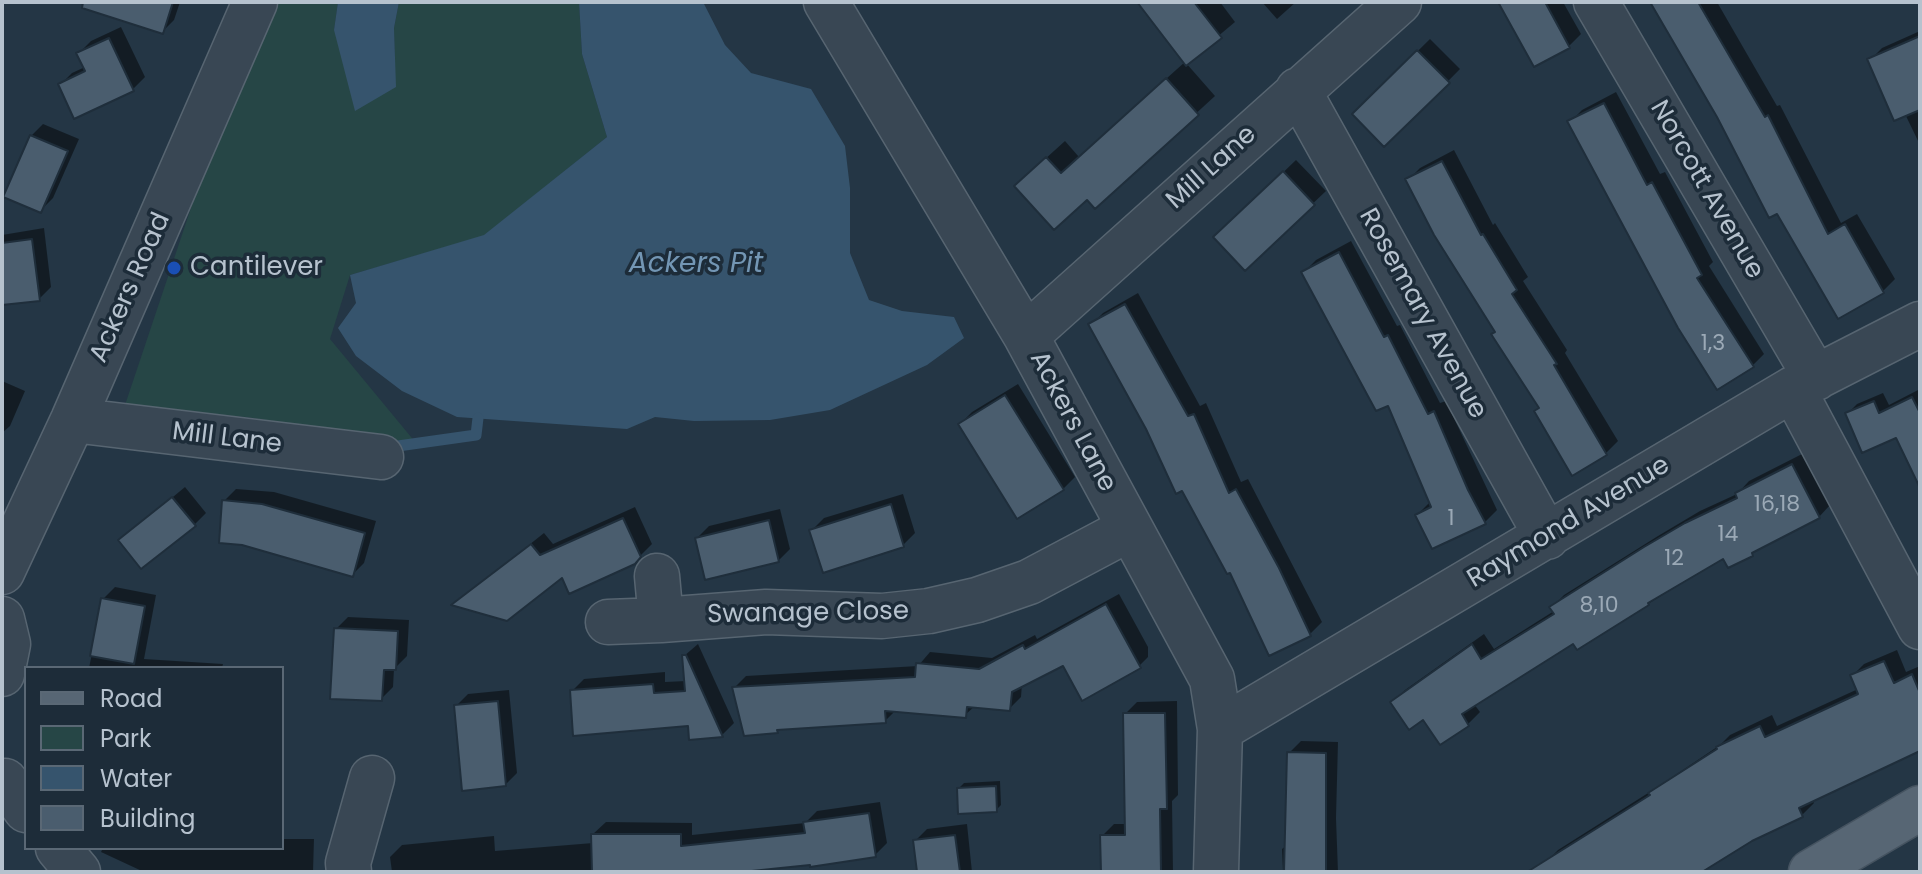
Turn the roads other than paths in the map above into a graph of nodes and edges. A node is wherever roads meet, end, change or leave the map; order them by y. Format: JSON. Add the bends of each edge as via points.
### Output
{"nodes":[{"id":1,"x":255,"y":2,"type":"edge"},
{"id":2,"x":826,"y":2,"type":"edge"},
{"id":3,"x":1399,"y":2,"type":"edge"},
{"id":4,"x":1596,"y":2,"type":"edge"},
{"id":5,"x":1298,"y":90,"type":"junction"},
{"id":6,"x":1920,"y":324,"type":"edge"},
{"id":7,"x":1026,"y":336,"type":"junction"},
{"id":8,"x":1805,"y":384,"type":"junction"},
{"id":9,"x":73,"y":420,"type":"junction"},
{"id":10,"x":381,"y":457,"type":"dead end"},
{"id":11,"x":1129,"y":529,"type":"junction"},
{"id":12,"x":1547,"y":537,"type":"junction"},
{"id":13,"x":2,"y":572,"type":"edge"},
{"id":14,"x":657,"y":576,"type":"dead end"},
{"id":15,"x":2,"y":619,"type":"edge"},
{"id":16,"x":661,"y":620,"type":"junction"},
{"id":17,"x":608,"y":622,"type":"dead end"},
{"id":18,"x":1920,"y":627,"type":"edge"},
{"id":19,"x":2,"y":674,"type":"edge"},
{"id":20,"x":1220,"y":729,"type":"junction"},
{"id":21,"x":372,"y":778,"type":"dead end"},
{"id":22,"x":1920,"y":808,"type":"edge"},
{"id":23,"x":60,"y":850,"type":"edge"},
{"id":24,"x":78,"y":872,"type":"edge"},
{"id":25,"x":349,"y":872,"type":"edge"},
{"id":26,"x":1216,"y":872,"type":"edge"},
{"id":27,"x":1811,"y":872,"type":"edge"}],
"edges":[{"from":1,"to":9,"type":"street","name":"Ackers Road"},
{"from":2,"to":7,"type":"street","name":"Ackers Lane"},
{"from":3,"to":5,"type":"street","name":"Mill Lane"},
{"from":4,"to":8,"type":"street","name":"Norcott Avenue"},
{"from":5,"to":7,"type":"street","name":"Mill Lane"},
{"from":5,"to":12,"type":"street","name":"Rosemary Avenue"},
{"from":6,"to":8,"type":"street","name":"Raymond Avenue"},
{"from":7,"to":11,"type":"street","name":"Ackers Lane"},
{"from":8,"to":12,"type":"street","name":"Raymond Avenue"},
{"from":8,"to":18,"type":"street","name":"Norcott Avenue"},
{"from":9,"to":10,"type":"street","name":"Mill Lane"},
{"from":9,"to":13,"type":"street","name":"Ackers Road"},
{"from":11,"to":16,"type":"street","name":"Swanage Close","via":[[1029,582],[929,611],[882,616],[766,612]]},
{"from":11,"to":20,"type":"street","name":"Ackers Lane","via":[[1212,679]]},
{"from":12,"to":20,"type":"street","name":"Raymond Avenue"},
{"from":14,"to":16,"type":"street"},
{"from":15,"to":19,"type":"street","via":[[8,644]]},
{"from":16,"to":17,"type":"street","name":"Swanage Close"},
{"from":20,"to":26,"type":"street","name":"Ackers Lane"},
{"from":21,"to":25,"type":"street"},
{"from":22,"to":27,"type":"main road"},
{"from":23,"to":24,"type":"street"}]}
